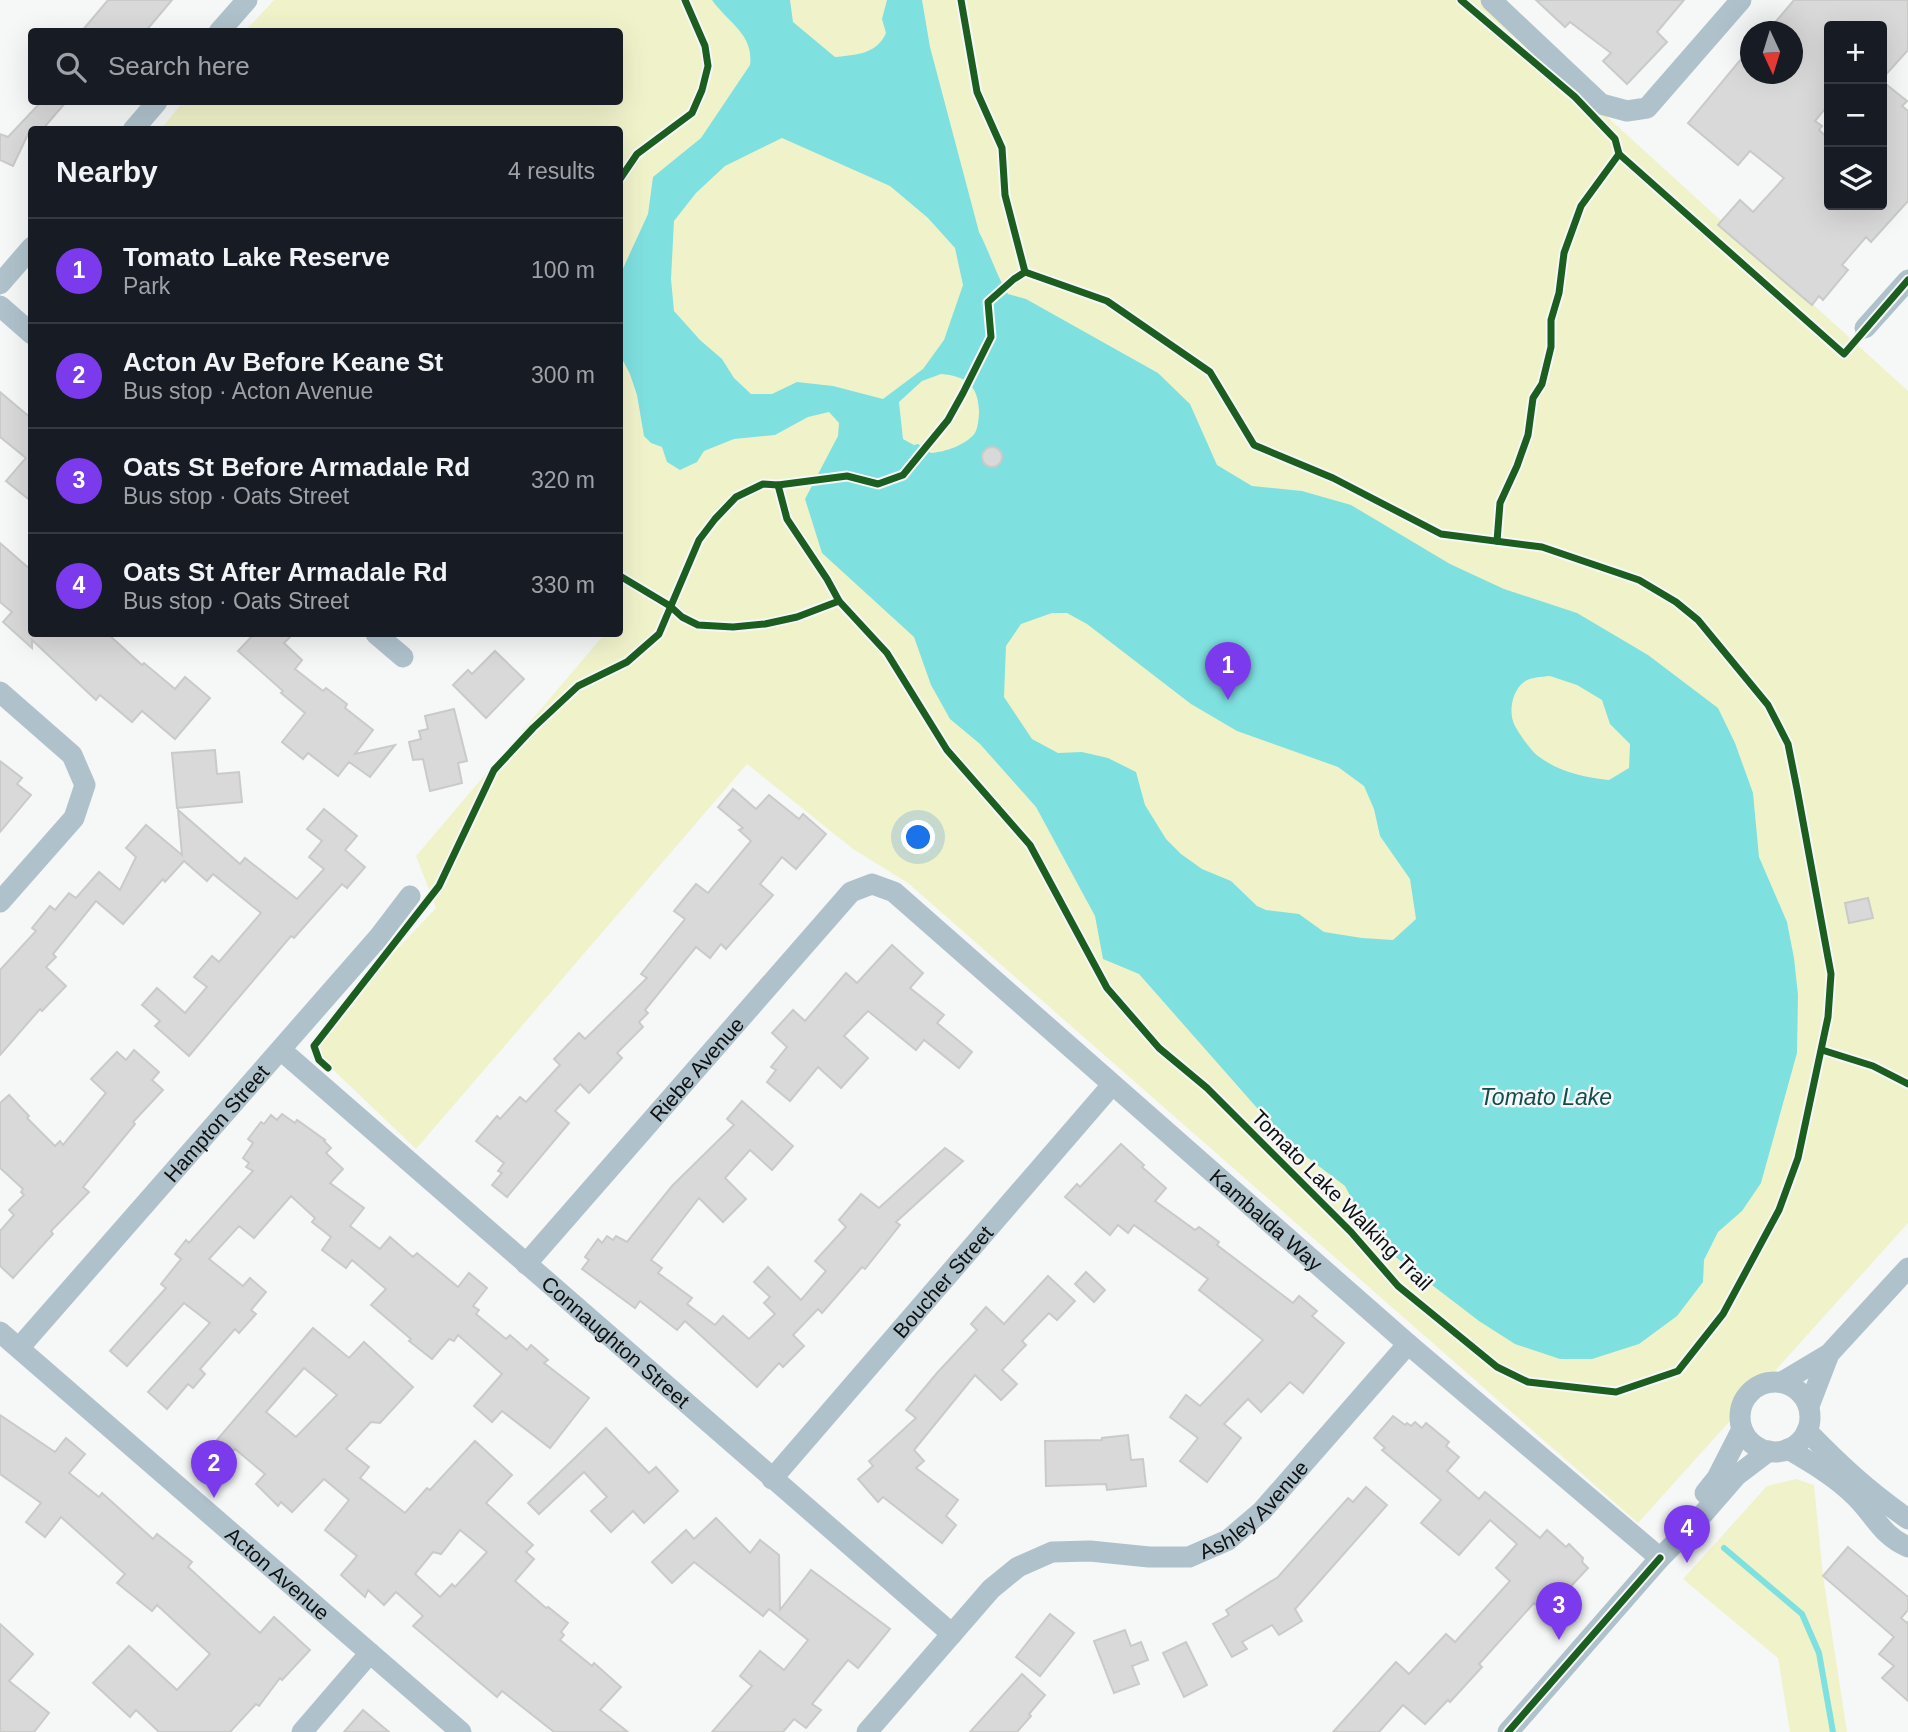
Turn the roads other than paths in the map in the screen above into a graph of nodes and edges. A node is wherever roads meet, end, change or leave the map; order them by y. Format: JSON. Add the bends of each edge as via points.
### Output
{"nodes":[{"id":1,"x":247,"y":0,"type":"edge"},
{"id":2,"x":1491,"y":0,"type":"edge"},
{"id":3,"x":1741,"y":0,"type":"edge"},
{"id":4,"x":222,"y":28,"type":"edge"},
{"id":5,"x":154,"y":105,"type":"edge"},
{"id":6,"x":136,"y":126,"type":"edge"},
{"id":7,"x":28,"y":252,"type":"edge"},
{"id":8,"x":1908,"y":280,"type":"edge"},
{"id":9,"x":0,"y":284,"type":"edge"},
{"id":10,"x":0,"y":306,"type":"edge"},
{"id":11,"x":1865,"y":328,"type":"dead end"},
{"id":12,"x":28,"y":330,"type":"edge"},
{"id":13,"x":380,"y":637,"type":"edge"},
{"id":14,"x":403,"y":657,"type":"dead end"},
{"id":15,"x":0,"y":692,"type":"edge"},
{"id":16,"x":872,"y":884,"type":"joint"},
{"id":17,"x":410,"y":896,"type":"dead end"},
{"id":18,"x":0,"y":902,"type":"edge"},
{"id":19,"x":281,"y":1050,"type":"junction"},
{"id":20,"x":1112,"y":1085,"type":"junction"},
{"id":21,"x":526,"y":1264,"type":"junction"},
{"id":22,"x":1908,"y":1268,"type":"edge"},
{"id":23,"x":0,"y":1332,"type":"edge"},
{"id":24,"x":1408,"y":1345,"type":"junction"},
{"id":25,"x":19,"y":1348,"type":"junction"},
{"id":26,"x":1829,"y":1353,"type":"junction"},
{"id":27,"x":1782,"y":1382,"type":"junction"},
{"id":28,"x":1809,"y":1406,"type":"junction"},
{"id":29,"x":1742,"y":1429,"type":"junction"},
{"id":30,"x":1807,"y":1431,"type":"junction"},
{"id":31,"x":1778,"y":1450,"type":"junction"},
{"id":32,"x":772,"y":1479,"type":"junction"},
{"id":33,"x":1908,"y":1519,"type":"edge"},
{"id":34,"x":1908,"y":1547,"type":"edge"},
{"id":35,"x":1660,"y":1558,"type":"junction"},
{"id":36,"x":951,"y":1634,"type":"junction"},
{"id":37,"x":370,"y":1653,"type":"junction"},
{"id":38,"x":302,"y":1732,"type":"edge"},
{"id":39,"x":461,"y":1732,"type":"edge"},
{"id":40,"x":867,"y":1732,"type":"edge"},
{"id":41,"x":1508,"y":1732,"type":"edge"}],
"edges":[{"from":1,"to":4,"type":"street"},
{"from":2,"to":3,"type":"street","via":[[1601,104],[1627,111],[1647,108]]},
{"from":5,"to":6,"type":"street"},
{"from":7,"to":9,"type":"street"},
{"from":8,"to":11,"type":"street"},
{"from":10,"to":12,"type":"street"},
{"from":13,"to":14,"type":"street"},
{"from":15,"to":18,"type":"street","via":[[72,755],[85,786],[74,818]]},
{"from":16,"to":20,"type":"street","name":"Kambalda Way","via":[[894,892]]},
{"from":16,"to":21,"type":"street","name":"Riebe Avenue","via":[[852,892]]},
{"from":17,"to":19,"type":"street","name":"Hampton Street"},
{"from":19,"to":21,"type":"street","name":"Connaughton Street"},
{"from":19,"to":25,"type":"street","name":"Hampton Street"},
{"from":20,"to":24,"type":"street","name":"Kambalda Way"},
{"from":20,"to":32,"type":"street","name":"Boucher Street"},
{"from":21,"to":32,"type":"street","name":"Connaughton Street"},
{"from":22,"to":26,"type":"street"},
{"from":23,"to":25,"type":"street","name":"Acton Avenue"},
{"from":24,"to":35,"type":"street","name":"Kambalda Way"},
{"from":24,"to":36,"type":"street","name":"Ashley Avenue","via":[[1262,1511],[1228,1539],[1189,1557],[1052,1552],[1018,1567],[991,1589]]},
{"from":25,"to":37,"type":"street","name":"Acton Avenue"},
{"from":26,"to":27,"type":"street"},
{"from":26,"to":28,"type":"street"},
{"from":27,"to":28,"type":"street","via":[[1799,1391]]},
{"from":27,"to":29,"type":"street","via":[[1761,1385],[1745,1398]]},
{"from":28,"to":30,"type":"street"},
{"from":29,"to":31,"type":"street","via":[[1752,1443]]},
{"from":29,"to":35,"type":"street","via":[[1717,1478]]},
{"from":30,"to":31,"type":"street","via":[[1796,1445]]},
{"from":30,"to":33,"type":"street","via":[[1837,1463]]},
{"from":31,"to":34,"type":"street","via":[[1824,1470],[1856,1497],[1892,1539]]},
{"from":31,"to":35,"type":"street","via":[[1736,1476]]},
{"from":32,"to":36,"type":"street","name":"Connaughton Street"},
{"from":35,"to":41,"type":"street"},
{"from":36,"to":40,"type":"street","name":"Ashley Avenue"},
{"from":37,"to":38,"type":"street"},
{"from":37,"to":39,"type":"street","name":"Acton Avenue"}]}
